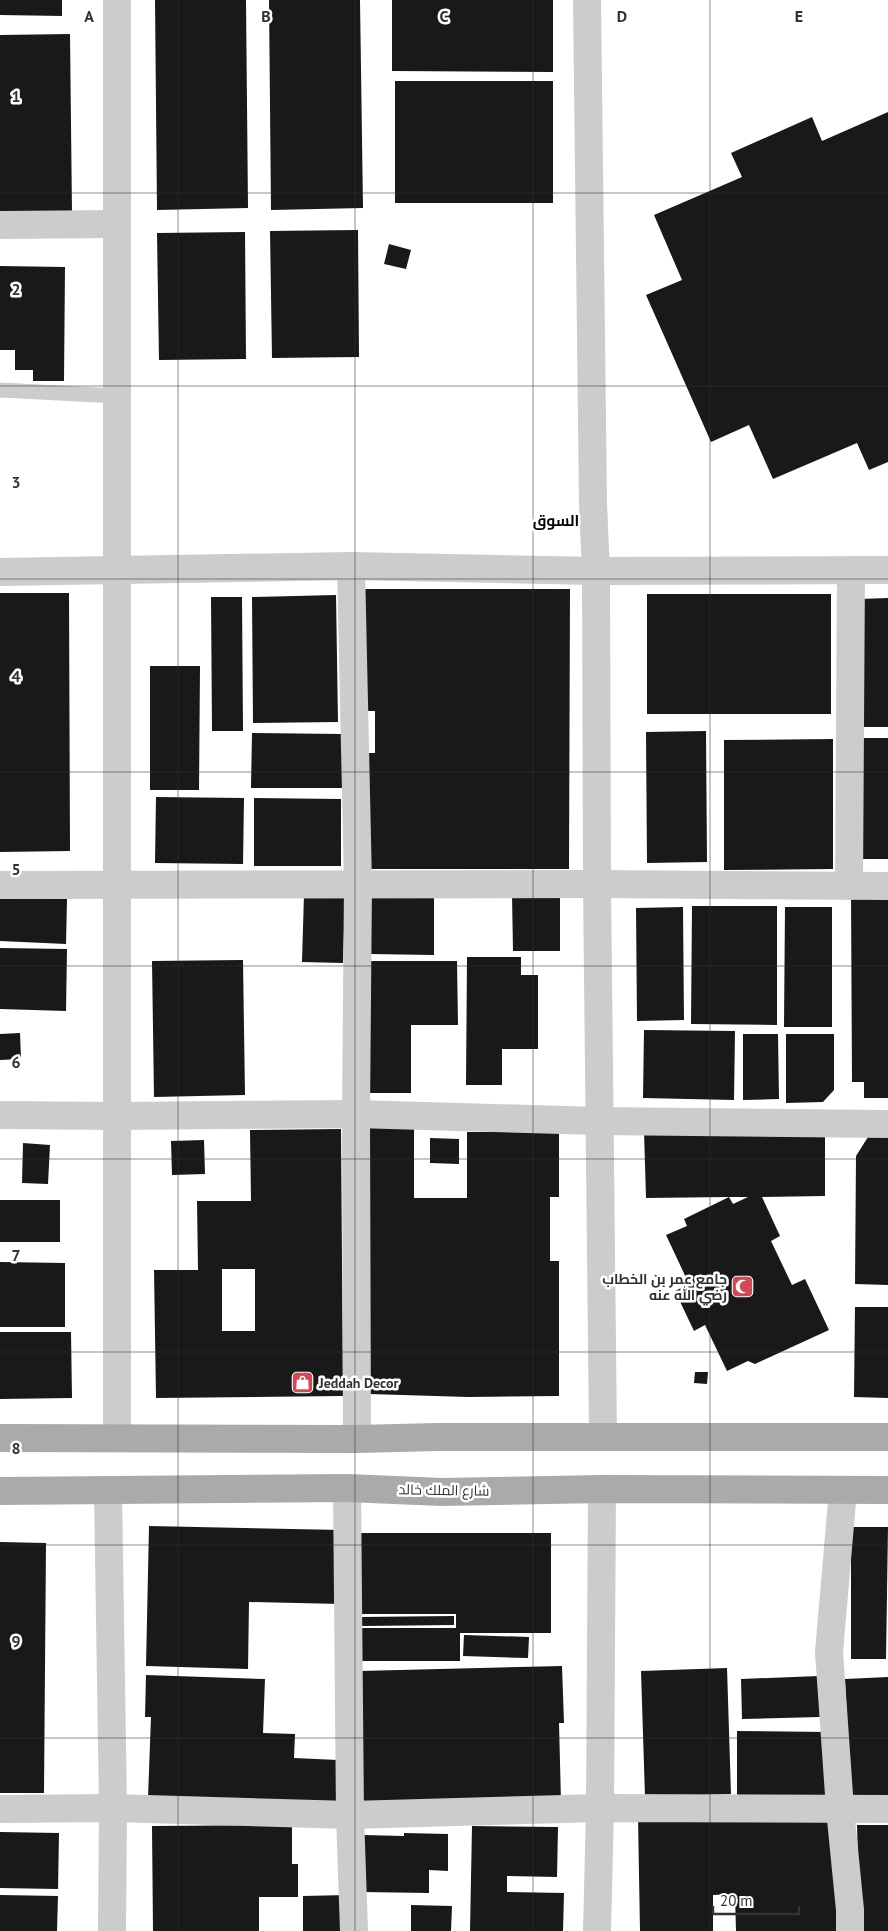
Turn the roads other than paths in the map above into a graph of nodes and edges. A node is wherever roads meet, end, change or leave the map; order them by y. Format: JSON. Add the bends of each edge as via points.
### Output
{"nodes":[{"id":1,"x":117,"y":0,"type":"edge"},
{"id":2,"x":587,"y":0,"type":"edge"},
{"id":3,"x":117,"y":224,"type":"junction"},
{"id":4,"x":0,"y":225,"type":"edge"},
{"id":5,"x":0,"y":390,"type":"edge"},
{"id":6,"x":117,"y":396,"type":"junction"},
{"id":7,"x":351,"y":566,"type":"junction"},
{"id":8,"x":117,"y":569,"type":"junction"},
{"id":9,"x":851,"y":570,"type":"junction"},
{"id":10,"x":888,"y":570,"type":"edge"},
{"id":11,"x":596,"y":571,"type":"junction"},
{"id":12,"x":0,"y":572,"type":"edge"},
{"id":13,"x":117,"y":884,"type":"junction"},
{"id":14,"x":358,"y":884,"type":"junction"},
{"id":15,"x":597,"y":884,"type":"junction"},
{"id":16,"x":0,"y":885,"type":"edge"},
{"id":17,"x":849,"y":886,"type":"junction"},
{"id":18,"x":888,"y":886,"type":"edge"},
{"id":19,"x":356,"y":1114,"type":"junction"},
{"id":20,"x":0,"y":1115,"type":"edge"},
{"id":21,"x":117,"y":1116,"type":"junction"},
{"id":22,"x":599,"y":1121,"type":"junction"},
{"id":23,"x":888,"y":1124,"type":"edge"},
{"id":24,"x":603,"y":1437,"type":"junction"},
{"id":25,"x":888,"y":1437,"type":"edge"},
{"id":26,"x":0,"y":1438,"type":"edge"},
{"id":27,"x":117,"y":1438,"type":"junction"},
{"id":28,"x":357,"y":1439,"type":"junction"},
{"id":29,"x":346,"y":1488,"type":"junction"},
{"id":30,"x":602,"y":1489,"type":"junction"},
{"id":31,"x":843,"y":1490,"type":"junction"},
{"id":32,"x":888,"y":1490,"type":"edge"},
{"id":33,"x":108,"y":1491,"type":"junction"},
{"id":34,"x":0,"y":1492,"type":"edge"},
{"id":35,"x":113,"y":1808,"type":"junction"},
{"id":36,"x":600,"y":1808,"type":"junction"},
{"id":37,"x":0,"y":1809,"type":"edge"},
{"id":38,"x":840,"y":1809,"type":"junction"},
{"id":39,"x":888,"y":1809,"type":"edge"},
{"id":40,"x":350,"y":1814,"type":"junction"},
{"id":41,"x":112,"y":1931,"type":"edge"},
{"id":42,"x":354,"y":1931,"type":"edge"},
{"id":43,"x":597,"y":1931,"type":"edge"},
{"id":44,"x":850,"y":1931,"type":"edge"}],
"edges":[{"from":1,"to":3,"type":"street"},
{"from":2,"to":11,"type":"street"},
{"from":3,"to":4,"type":"street"},
{"from":3,"to":6,"type":"street"},
{"from":5,"to":6,"type":"lane"},
{"from":6,"to":8,"type":"street"},
{"from":7,"to":8,"type":"street"},
{"from":7,"to":11,"type":"street"},
{"from":7,"to":14,"type":"street"},
{"from":8,"to":12,"type":"street"},
{"from":8,"to":13,"type":"street"},
{"from":9,"to":10,"type":"street"},
{"from":9,"to":11,"type":"street"},
{"from":9,"to":17,"type":"street"},
{"from":11,"to":15,"type":"street"},
{"from":13,"to":14,"type":"street"},
{"from":13,"to":16,"type":"street"},
{"from":13,"to":21,"type":"street"},
{"from":14,"to":15,"type":"street"},
{"from":14,"to":19,"type":"street"},
{"from":15,"to":17,"type":"street"},
{"from":15,"to":22,"type":"street"},
{"from":17,"to":18,"type":"street"},
{"from":19,"to":21,"type":"street"},
{"from":19,"to":22,"type":"street"},
{"from":19,"to":28,"type":"street"},
{"from":20,"to":21,"type":"street"},
{"from":21,"to":27,"type":"street"},
{"from":22,"to":23,"type":"street"},
{"from":22,"to":24,"type":"street"},
{"from":24,"to":25,"type":"main road"},
{"from":24,"to":28,"type":"main road"},
{"from":26,"to":27,"type":"main road"},
{"from":27,"to":28,"type":"main road"},
{"from":29,"to":30,"type":"main road","name":"شارع الملك خالد","via":[[442,1492]]},
{"from":29,"to":33,"type":"main road","name":"شارع الملك خالد"},
{"from":29,"to":40,"type":"street"},
{"from":30,"to":31,"type":"main road","name":"شارع الملك خالد"},
{"from":30,"to":36,"type":"street"},
{"from":31,"to":32,"type":"main road","name":"شارع الملك خالد"},
{"from":31,"to":38,"type":"street","via":[[829,1651]]},
{"from":33,"to":34,"type":"main road","name":"شارع الملك خالد"},
{"from":33,"to":35,"type":"street"},
{"from":35,"to":37,"type":"street"},
{"from":35,"to":40,"type":"street"},
{"from":35,"to":41,"type":"street"},
{"from":36,"to":38,"type":"street"},
{"from":36,"to":40,"type":"street"},
{"from":36,"to":43,"type":"street"},
{"from":38,"to":39,"type":"street"},
{"from":38,"to":44,"type":"street"},
{"from":40,"to":42,"type":"street"}]}
